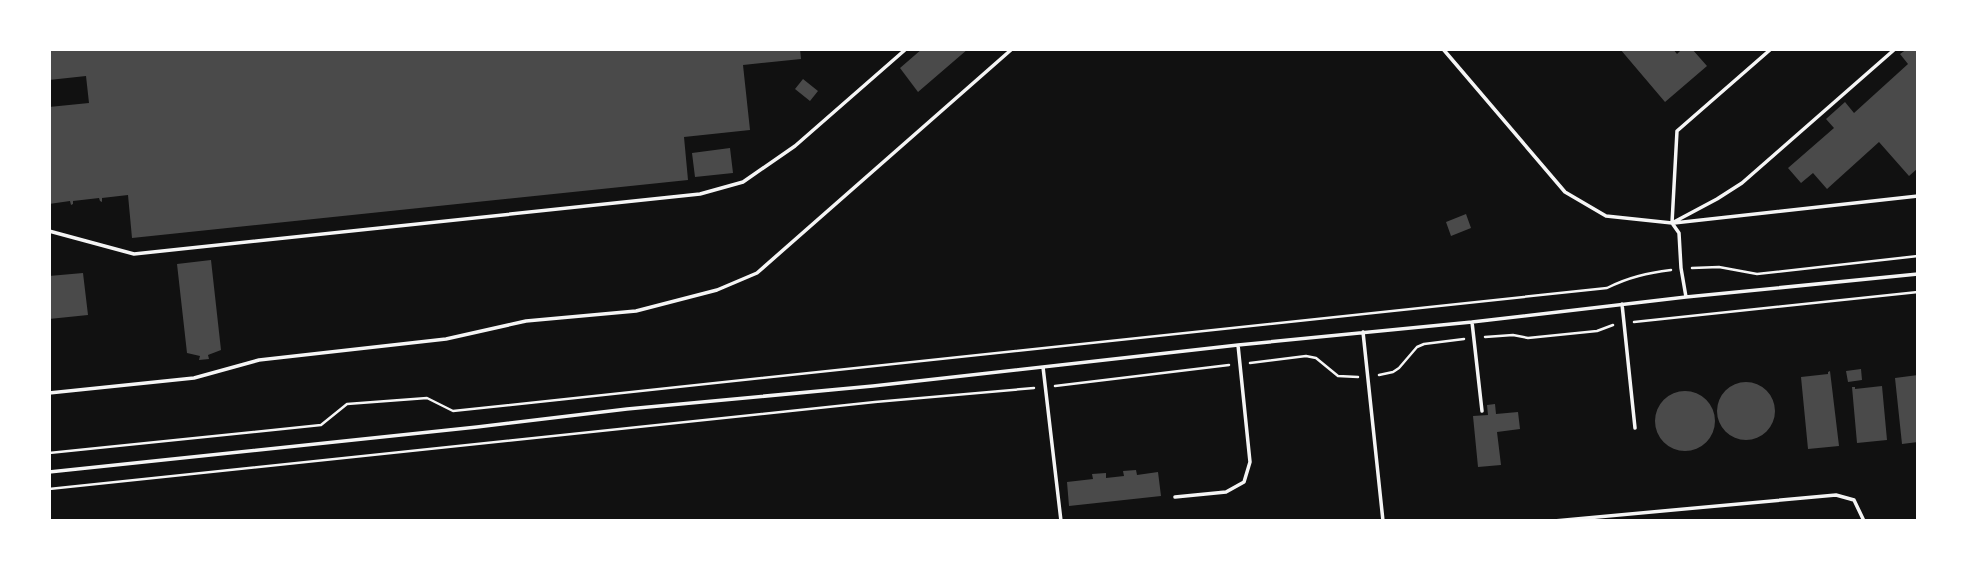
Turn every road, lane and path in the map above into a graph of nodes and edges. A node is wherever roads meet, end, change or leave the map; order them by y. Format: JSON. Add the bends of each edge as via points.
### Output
{"nodes":[{"id":1,"x":906,"y":49,"type":"edge"},
{"id":2,"x":1012,"y":49,"type":"edge"},
{"id":3,"x":1443,"y":49,"type":"edge"},
{"id":4,"x":1770,"y":49,"type":"edge"},
{"id":5,"x":1895,"y":49,"type":"edge"},
{"id":6,"x":1918,"y":196,"type":"edge"},
{"id":7,"x":1672,"y":223,"type":"junction"},
{"id":8,"x":49,"y":231,"type":"edge"},
{"id":9,"x":1918,"y":256,"type":"edge"},
{"id":10,"x":1681,"y":268,"type":"junction"},
{"id":11,"x":1918,"y":274,"type":"edge"},
{"id":12,"x":1918,"y":292,"type":"edge"},
{"id":13,"x":1686,"y":297,"type":"junction"},
{"id":14,"x":1622,"y":304,"type":"junction"},
{"id":15,"x":1472,"y":322,"type":"junction"},
{"id":16,"x":1625,"y":323,"type":"junction"},
{"id":17,"x":1363,"y":332,"type":"junction"},
{"id":18,"x":1474,"y":338,"type":"junction"},
{"id":19,"x":1238,"y":345,"type":"junction"},
{"id":20,"x":1240,"y":364,"type":"junction"},
{"id":21,"x":1043,"y":366,"type":"junction"},
{"id":22,"x":1369,"y":376,"type":"junction"},
{"id":23,"x":1045,"y":387,"type":"junction"},
{"id":24,"x":49,"y":393,"type":"edge"},
{"id":25,"x":1482,"y":411,"type":"dead end"},
{"id":26,"x":1635,"y":428,"type":"dead end"},
{"id":27,"x":49,"y":453,"type":"edge"},
{"id":28,"x":49,"y":472,"type":"edge"},
{"id":29,"x":49,"y":489,"type":"edge"},
{"id":30,"x":1175,"y":497,"type":"dead end"},
{"id":31,"x":1061,"y":521,"type":"edge"},
{"id":32,"x":1383,"y":521,"type":"edge"},
{"id":33,"x":1554,"y":521,"type":"edge"},
{"id":34,"x":1864,"y":521,"type":"edge"}],
"edges":[{"from":1,"to":8,"type":"lane","via":[[795,146],[743,181],[700,194],[134,254]]},
{"from":2,"to":24,"type":"lane","via":[[757,273],[716,290],[636,310],[526,321],[446,339],[259,360],[194,378]]},
{"from":3,"to":7,"type":"lane","via":[[1565,192],[1606,216]]},
{"from":4,"to":7,"type":"lane","via":[[1677,131]]},
{"from":5,"to":7,"type":"lane","via":[[1742,183]]},
{"from":6,"to":7,"type":"lane"},
{"from":7,"to":10,"type":"lane","via":[[1679,233]]},
{"from":9,"to":10,"type":"path","via":[[1757,274],[1719,267]]},
{"from":10,"to":13,"type":"lane"},
{"from":10,"to":27,"type":"path","via":[[1642,274],[1607,288],[467,410],[453,411],[427,398],[347,404],[321,425]]},
{"from":11,"to":13,"type":"lane"},
{"from":12,"to":16,"type":"path"},
{"from":13,"to":14,"type":"lane"},
{"from":14,"to":15,"type":"lane"},
{"from":14,"to":16,"type":"lane"},
{"from":15,"to":17,"type":"lane"},
{"from":15,"to":18,"type":"lane"},
{"from":16,"to":18,"type":"path","via":[[1597,331],[1528,338]]},
{"from":16,"to":26,"type":"lane"},
{"from":17,"to":19,"type":"lane"},
{"from":17,"to":22,"type":"lane"},
{"from":18,"to":22,"type":"path","via":[[1417,346],[1393,372]]},
{"from":18,"to":25,"type":"lane"},
{"from":19,"to":20,"type":"lane"},
{"from":19,"to":21,"type":"lane"},
{"from":20,"to":22,"type":"path","via":[[1306,356],[1316,358],[1338,376]]},
{"from":20,"to":23,"type":"path"},
{"from":20,"to":30,"type":"lane","via":[[1250,462],[1244,481],[1226,492]]},
{"from":21,"to":23,"type":"lane"},
{"from":21,"to":28,"type":"lane"},
{"from":22,"to":32,"type":"lane"},
{"from":23,"to":29,"type":"path"},
{"from":23,"to":31,"type":"lane"},
{"from":33,"to":34,"type":"lane","via":[[1836,495],[1854,500]]}]}
